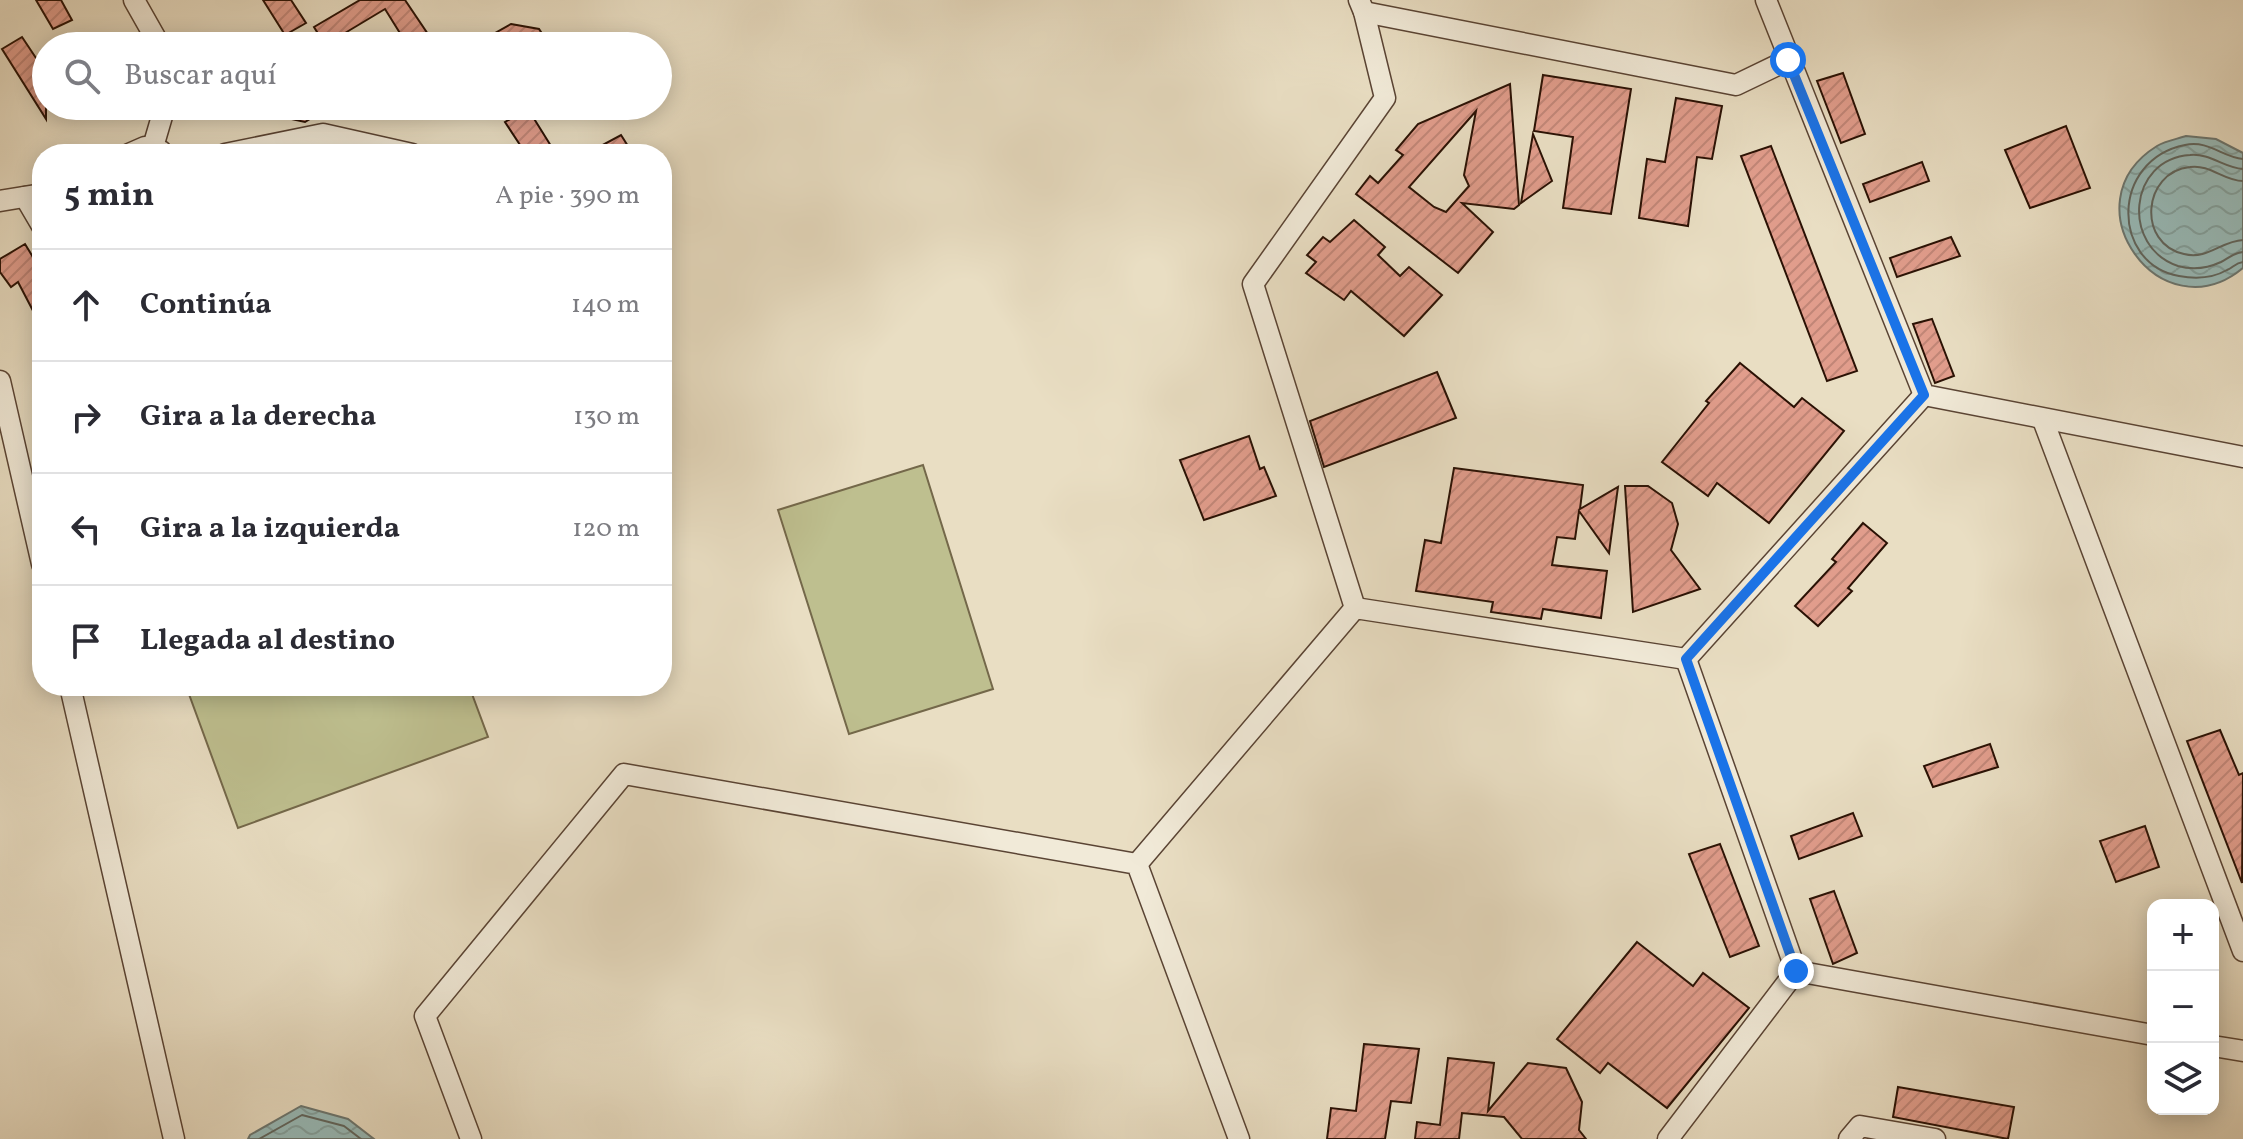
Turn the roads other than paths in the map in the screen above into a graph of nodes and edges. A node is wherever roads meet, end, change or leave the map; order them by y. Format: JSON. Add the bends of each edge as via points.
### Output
{"nodes":[{"id":1,"x":134,"y":0,"type":"edge"},
{"id":2,"x":1766,"y":0,"type":"edge"},
{"id":3,"x":1362,"y":6,"type":"edge"},
{"id":4,"x":152,"y":32,"type":"edge"},
{"id":5,"x":1788,"y":60,"type":"junction"},
{"id":6,"x":163,"y":120,"type":"edge"},
{"id":7,"x":159,"y":144,"type":"edge"},
{"id":8,"x":274,"y":144,"type":"edge"},
{"id":9,"x":368,"y":144,"type":"edge"},
{"id":10,"x":32,"y":196,"type":"edge"},
{"id":11,"x":0,"y":201,"type":"edge"},
{"id":12,"x":0,"y":381,"type":"edge"},
{"id":13,"x":1924,"y":395,"type":"junction"},
{"id":14,"x":2043,"y":420,"type":"junction"},
{"id":15,"x":2243,"y":457,"type":"edge"},
{"id":16,"x":32,"y":520,"type":"edge"},
{"id":17,"x":1355,"y":608,"type":"junction"},
{"id":18,"x":1686,"y":659,"type":"junction"},
{"id":19,"x":72,"y":696,"type":"edge"},
{"id":20,"x":1137,"y":864,"type":"junction"},
{"id":21,"x":2243,"y":951,"type":"edge"},
{"id":22,"x":1796,"y":971,"type":"junction"},
{"id":23,"x":2147,"y":1034,"type":"edge"},
{"id":24,"x":2219,"y":1047,"type":"edge"},
{"id":25,"x":2243,"y":1051,"type":"edge"},
{"id":26,"x":174,"y":1139,"type":"edge"},
{"id":27,"x":471,"y":1139,"type":"edge"},
{"id":28,"x":1239,"y":1139,"type":"edge"},
{"id":29,"x":1668,"y":1139,"type":"edge"},
{"id":30,"x":1849,"y":1139,"type":"edge"},
{"id":31,"x":1935,"y":1139,"type":"edge"}],
"edges":[{"from":1,"to":4,"type":"street"},
{"from":2,"to":5,"type":"street"},
{"from":3,"to":5,"type":"street","via":[[1736,85]]},
{"from":3,"to":17,"type":"street","via":[[1385,98],[1253,284]]},
{"from":5,"to":13,"type":"street"},
{"from":6,"to":7,"type":"street"},
{"from":8,"to":9,"type":"street","via":[[323,134]]},
{"from":10,"to":11,"type":"street"},
{"from":12,"to":16,"type":"street"},
{"from":13,"to":14,"type":"street"},
{"from":13,"to":18,"type":"street"},
{"from":14,"to":15,"type":"street"},
{"from":14,"to":21,"type":"street"},
{"from":17,"to":18,"type":"street"},
{"from":17,"to":20,"type":"street"},
{"from":18,"to":22,"type":"street"},
{"from":19,"to":26,"type":"street"},
{"from":20,"to":27,"type":"street","via":[[624,774],[425,1016]]},
{"from":20,"to":28,"type":"street"},
{"from":22,"to":23,"type":"street"},
{"from":22,"to":29,"type":"street"},
{"from":24,"to":25,"type":"street"},
{"from":30,"to":31,"type":"street","via":[[1860,1126]]}]}
